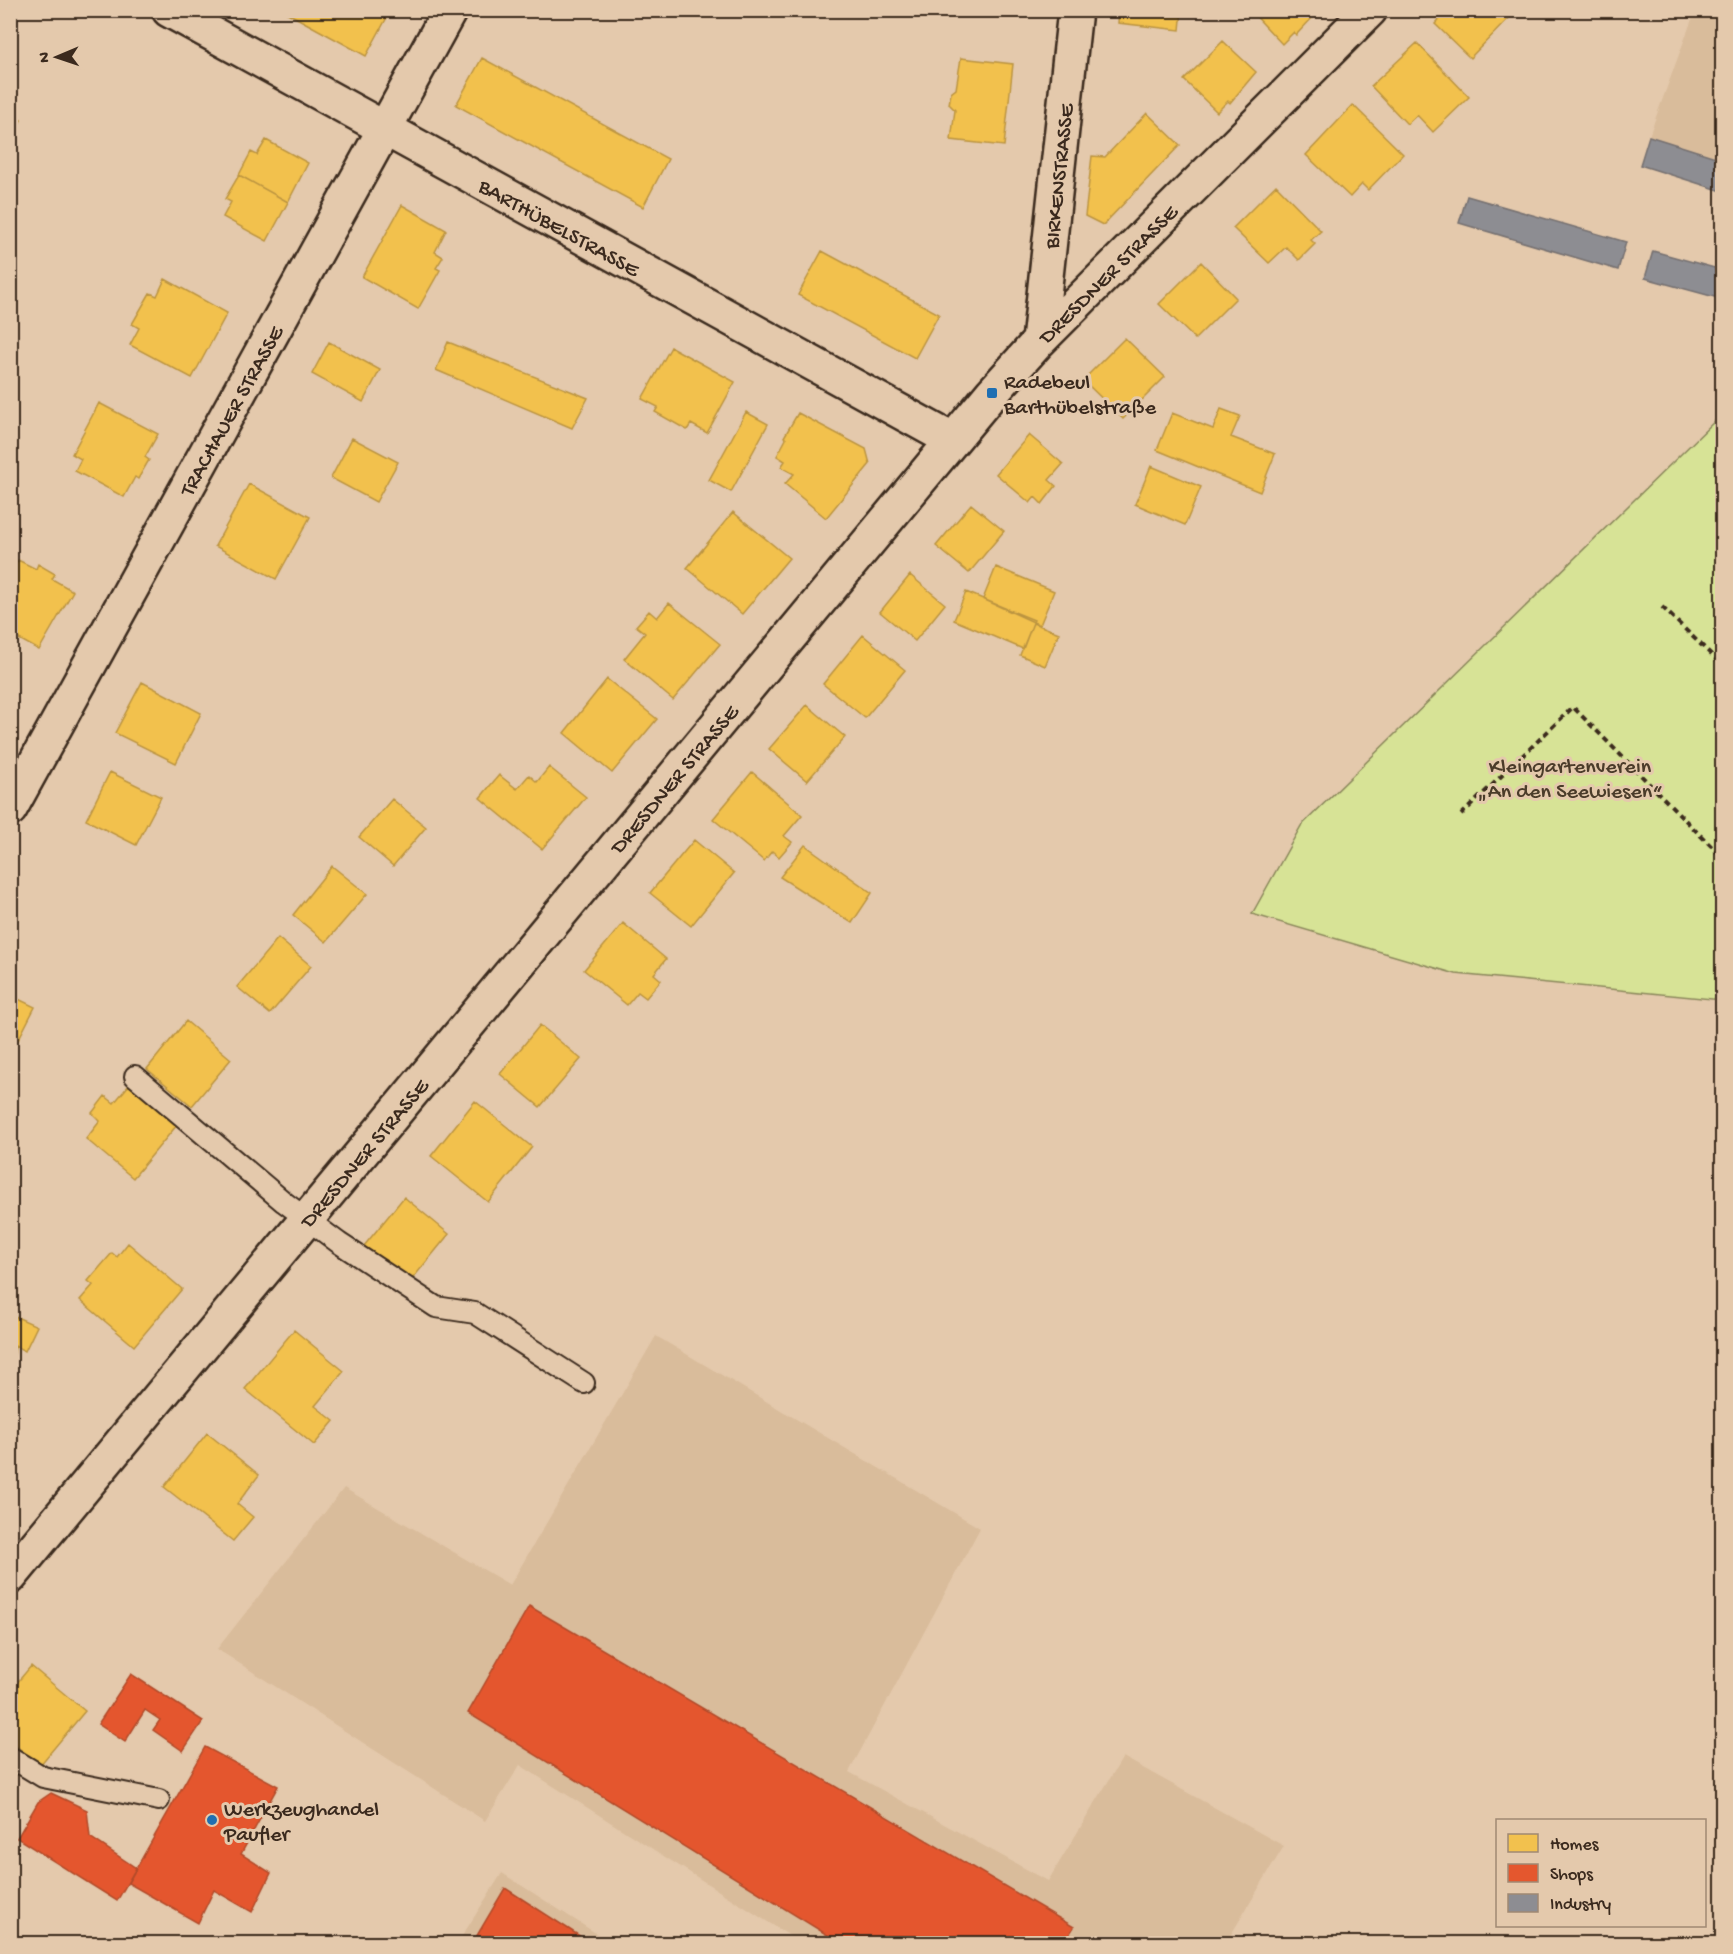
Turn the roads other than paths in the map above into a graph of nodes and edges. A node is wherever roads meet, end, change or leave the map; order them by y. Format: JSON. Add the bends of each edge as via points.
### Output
{"nodes":[{"id":1,"x":169,"y":10,"type":"edge"},
{"id":2,"x":450,"y":10,"type":"edge"},
{"id":3,"x":1075,"y":10,"type":"edge"},
{"id":4,"x":1370,"y":10,"type":"edge"},
{"id":5,"x":385,"y":130,"type":"junction"},
{"id":6,"x":1039,"y":341,"type":"junction"},
{"id":7,"x":952,"y":440,"type":"junction"},
{"id":8,"x":10,"y":809,"type":"edge"},
{"id":9,"x":135,"y":1076,"type":"dead end"},
{"id":10,"x":307,"y":1220,"type":"junction"},
{"id":11,"x":584,"y":1383,"type":"dead end"},
{"id":12,"x":10,"y":1577,"type":"edge"},
{"id":13,"x":10,"y":1758,"type":"edge"},
{"id":14,"x":159,"y":1800,"type":"dead end"}],
"edges":[{"from":1,"to":5,"type":"street","name":"BARTHÜBELSTRASSE"},
{"from":2,"to":5,"type":"street","name":"TRACHAUER STRASSE"},
{"from":3,"to":6,"type":"street","name":"BIRKENSTRASSE"},
{"from":4,"to":6,"type":"street","name":"DRESDNER STRASSE"},
{"from":5,"to":7,"type":"street","name":"BARTHÜBELSTRASSE"},
{"from":5,"to":8,"type":"street","name":"TRACHAUER STRASSE"},
{"from":6,"to":7,"type":"street","name":"DRESDNER STRASSE"},
{"from":7,"to":10,"type":"street","name":"DRESDNER STRASSE"},
{"from":9,"to":10,"type":"lane"},
{"from":10,"to":11,"type":"lane","via":[[436,1308],[475,1313]]},
{"from":10,"to":12,"type":"street","name":"DRESDNER STRASSE"},
{"from":13,"to":14,"type":"lane","via":[[43,1777]]}]}
